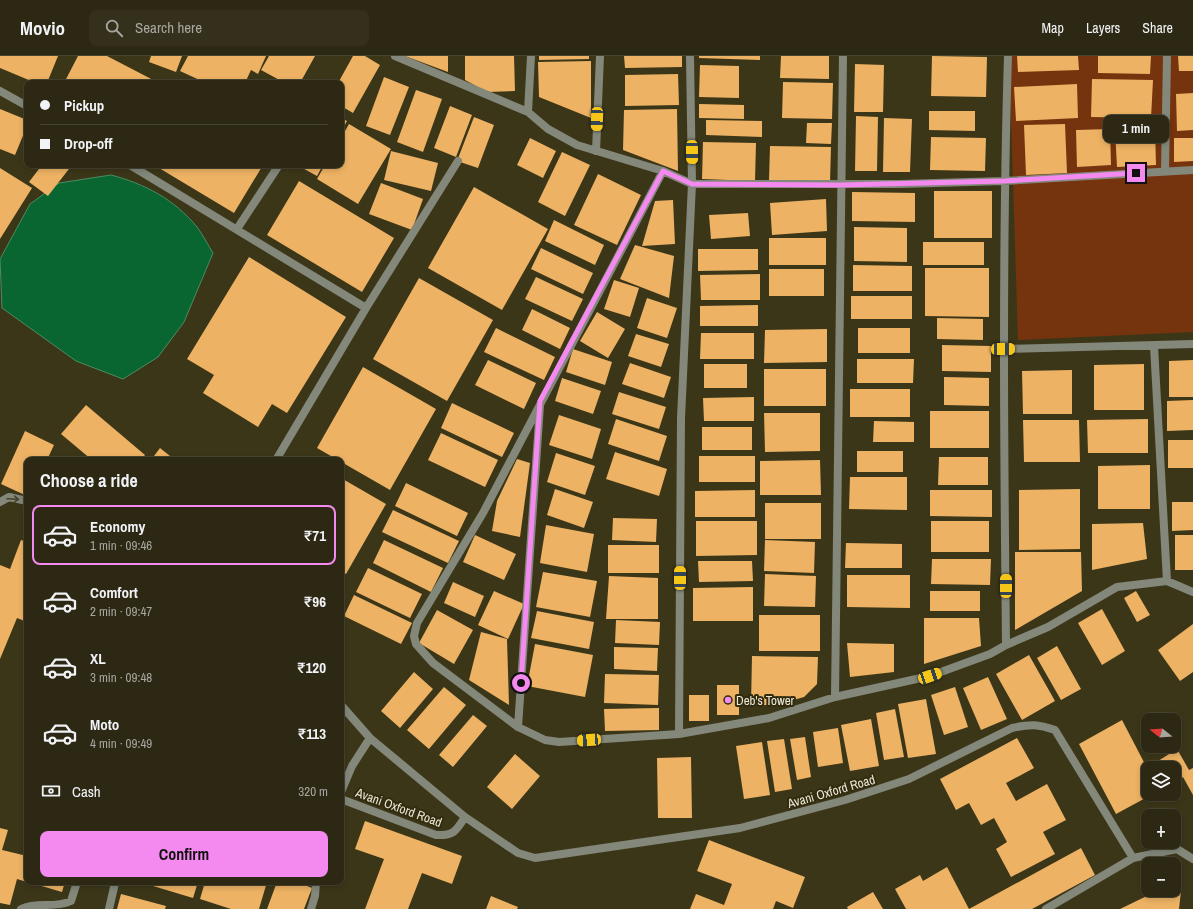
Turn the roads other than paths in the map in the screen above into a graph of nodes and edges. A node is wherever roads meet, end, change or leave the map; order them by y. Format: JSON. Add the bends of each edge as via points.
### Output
{"nodes":[{"id":1,"x":395,"y":56,"type":"edge"},
{"id":2,"x":531,"y":56,"type":"edge"},
{"id":3,"x":600,"y":56,"type":"edge"},
{"id":4,"x":690,"y":56,"type":"edge"},
{"id":5,"x":843,"y":56,"type":"edge"},
{"id":6,"x":1008,"y":56,"type":"edge"},
{"id":7,"x":1167,"y":56,"type":"edge"},
{"id":8,"x":0,"y":91,"type":"edge"},
{"id":9,"x":24,"y":104,"type":"edge"},
{"id":10,"x":528,"y":112,"type":"junction"},
{"id":11,"x":596,"y":151,"type":"junction"},
{"id":12,"x":458,"y":161,"type":"dead end"},
{"id":13,"x":135,"y":168,"type":"edge"},
{"id":14,"x":276,"y":168,"type":"edge"},
{"id":15,"x":1193,"y":170,"type":"edge"},
{"id":16,"x":663,"y":171,"type":"junction"},
{"id":17,"x":1165,"y":171,"type":"junction"},
{"id":18,"x":1004,"y":181,"type":"junction"},
{"id":19,"x":692,"y":184,"type":"junction"},
{"id":20,"x":840,"y":185,"type":"junction"},
{"id":21,"x":238,"y":229,"type":"junction"},
{"id":22,"x":366,"y":308,"type":"junction"},
{"id":23,"x":1193,"y":344,"type":"edge"},
{"id":24,"x":1154,"y":346,"type":"junction"},
{"id":25,"x":1003,"y":349,"type":"junction"},
{"id":26,"x":540,"y":401,"type":"junction"},
{"id":27,"x":278,"y":457,"type":"edge"},
{"id":28,"x":24,"y":500,"type":"edge"},
{"id":29,"x":0,"y":502,"type":"edge"},
{"id":30,"x":1167,"y":581,"type":"junction"},
{"id":31,"x":1193,"y":592,"type":"edge"},
{"id":32,"x":1006,"y":645,"type":"junction"},
{"id":33,"x":835,"y":697,"type":"junction"},
{"id":34,"x":344,"y":708,"type":"edge"},
{"id":35,"x":518,"y":727,"type":"junction"},
{"id":36,"x":679,"y":734,"type":"junction"},
{"id":37,"x":370,"y":738,"type":"junction"},
{"id":38,"x":344,"y":785,"type":"edge"},
{"id":39,"x":344,"y":800,"type":"edge"},
{"id":40,"x":465,"y":817,"type":"junction"},
{"id":41,"x":1133,"y":858,"type":"junction"},
{"id":42,"x":1193,"y":858,"type":"edge"},
{"id":43,"x":76,"y":885,"type":"edge"},
{"id":44,"x":115,"y":885,"type":"edge"},
{"id":45,"x":316,"y":885,"type":"edge"},
{"id":46,"x":21,"y":909,"type":"edge"},
{"id":47,"x":109,"y":909,"type":"edge"},
{"id":48,"x":311,"y":909,"type":"edge"},
{"id":49,"x":1046,"y":909,"type":"edge"}],
"edges":[{"from":1,"to":10,"type":"street"},
{"from":2,"to":10,"type":"street"},
{"from":3,"to":11,"type":"street"},
{"from":4,"to":19,"type":"street"},
{"from":5,"to":20,"type":"street"},
{"from":6,"to":18,"type":"street"},
{"from":7,"to":17,"type":"street"},
{"from":8,"to":9,"type":"street"},
{"from":10,"to":11,"type":"street","via":[[548,129],[577,146]]},
{"from":11,"to":16,"type":"street"},
{"from":12,"to":22,"type":"street"},
{"from":13,"to":21,"type":"street"},
{"from":14,"to":21,"type":"street"},
{"from":15,"to":17,"type":"street"},
{"from":16,"to":19,"type":"street"},
{"from":16,"to":26,"type":"street"},
{"from":17,"to":18,"type":"street"},
{"from":18,"to":20,"type":"street"},
{"from":18,"to":25,"type":"street"},
{"from":19,"to":20,"type":"street"},
{"from":19,"to":36,"type":"street","via":[[681,418]]},
{"from":20,"to":33,"type":"street"},
{"from":21,"to":22,"type":"street"},
{"from":22,"to":27,"type":"street"},
{"from":23,"to":24,"type":"street"},
{"from":24,"to":25,"type":"street"},
{"from":24,"to":30,"type":"street"},
{"from":25,"to":32,"type":"street"},
{"from":26,"to":35,"type":"street"},
{"from":26,"to":35,"type":"street","via":[[483,513],[417,623],[414,636],[416,644],[433,663]]},
{"from":29,"to":28,"type":"street","one_way":true,"via":[[9,497]]},
{"from":30,"to":31,"type":"street"},
{"from":30,"to":32,"type":"street","via":[[1116,588],[1048,627]]},
{"from":32,"to":33,"type":"street","via":[[990,654],[930,676]]},
{"from":33,"to":36,"type":"street","via":[[769,718]]},
{"from":34,"to":37,"type":"street","name":"Avani Oxford Road"},
{"from":35,"to":36,"type":"street","via":[[546,740],[559,742]]},
{"from":37,"to":38,"type":"street","name":"Avani Oxford Road","via":[[352,766]]},
{"from":37,"to":40,"type":"street","name":"Avani Oxford Road"},
{"from":39,"to":40,"type":"street","name":"Avani Oxford Road","via":[[436,835],[448,836],[457,830]]},
{"from":40,"to":41,"type":"street","name":"Avani Oxford Road","via":[[518,854],[535,858],[740,828],[845,800],[909,779],[1012,728],[1040,725],[1055,730]]},
{"from":41,"to":42,"type":"street","via":[[1176,849]]},
{"from":41,"to":49,"type":"street"},
{"from":43,"to":46,"type":"street","via":[[71,900],[64,905],[30,905]]},
{"from":44,"to":47,"type":"street"},
{"from":45,"to":48,"type":"street"}]}
